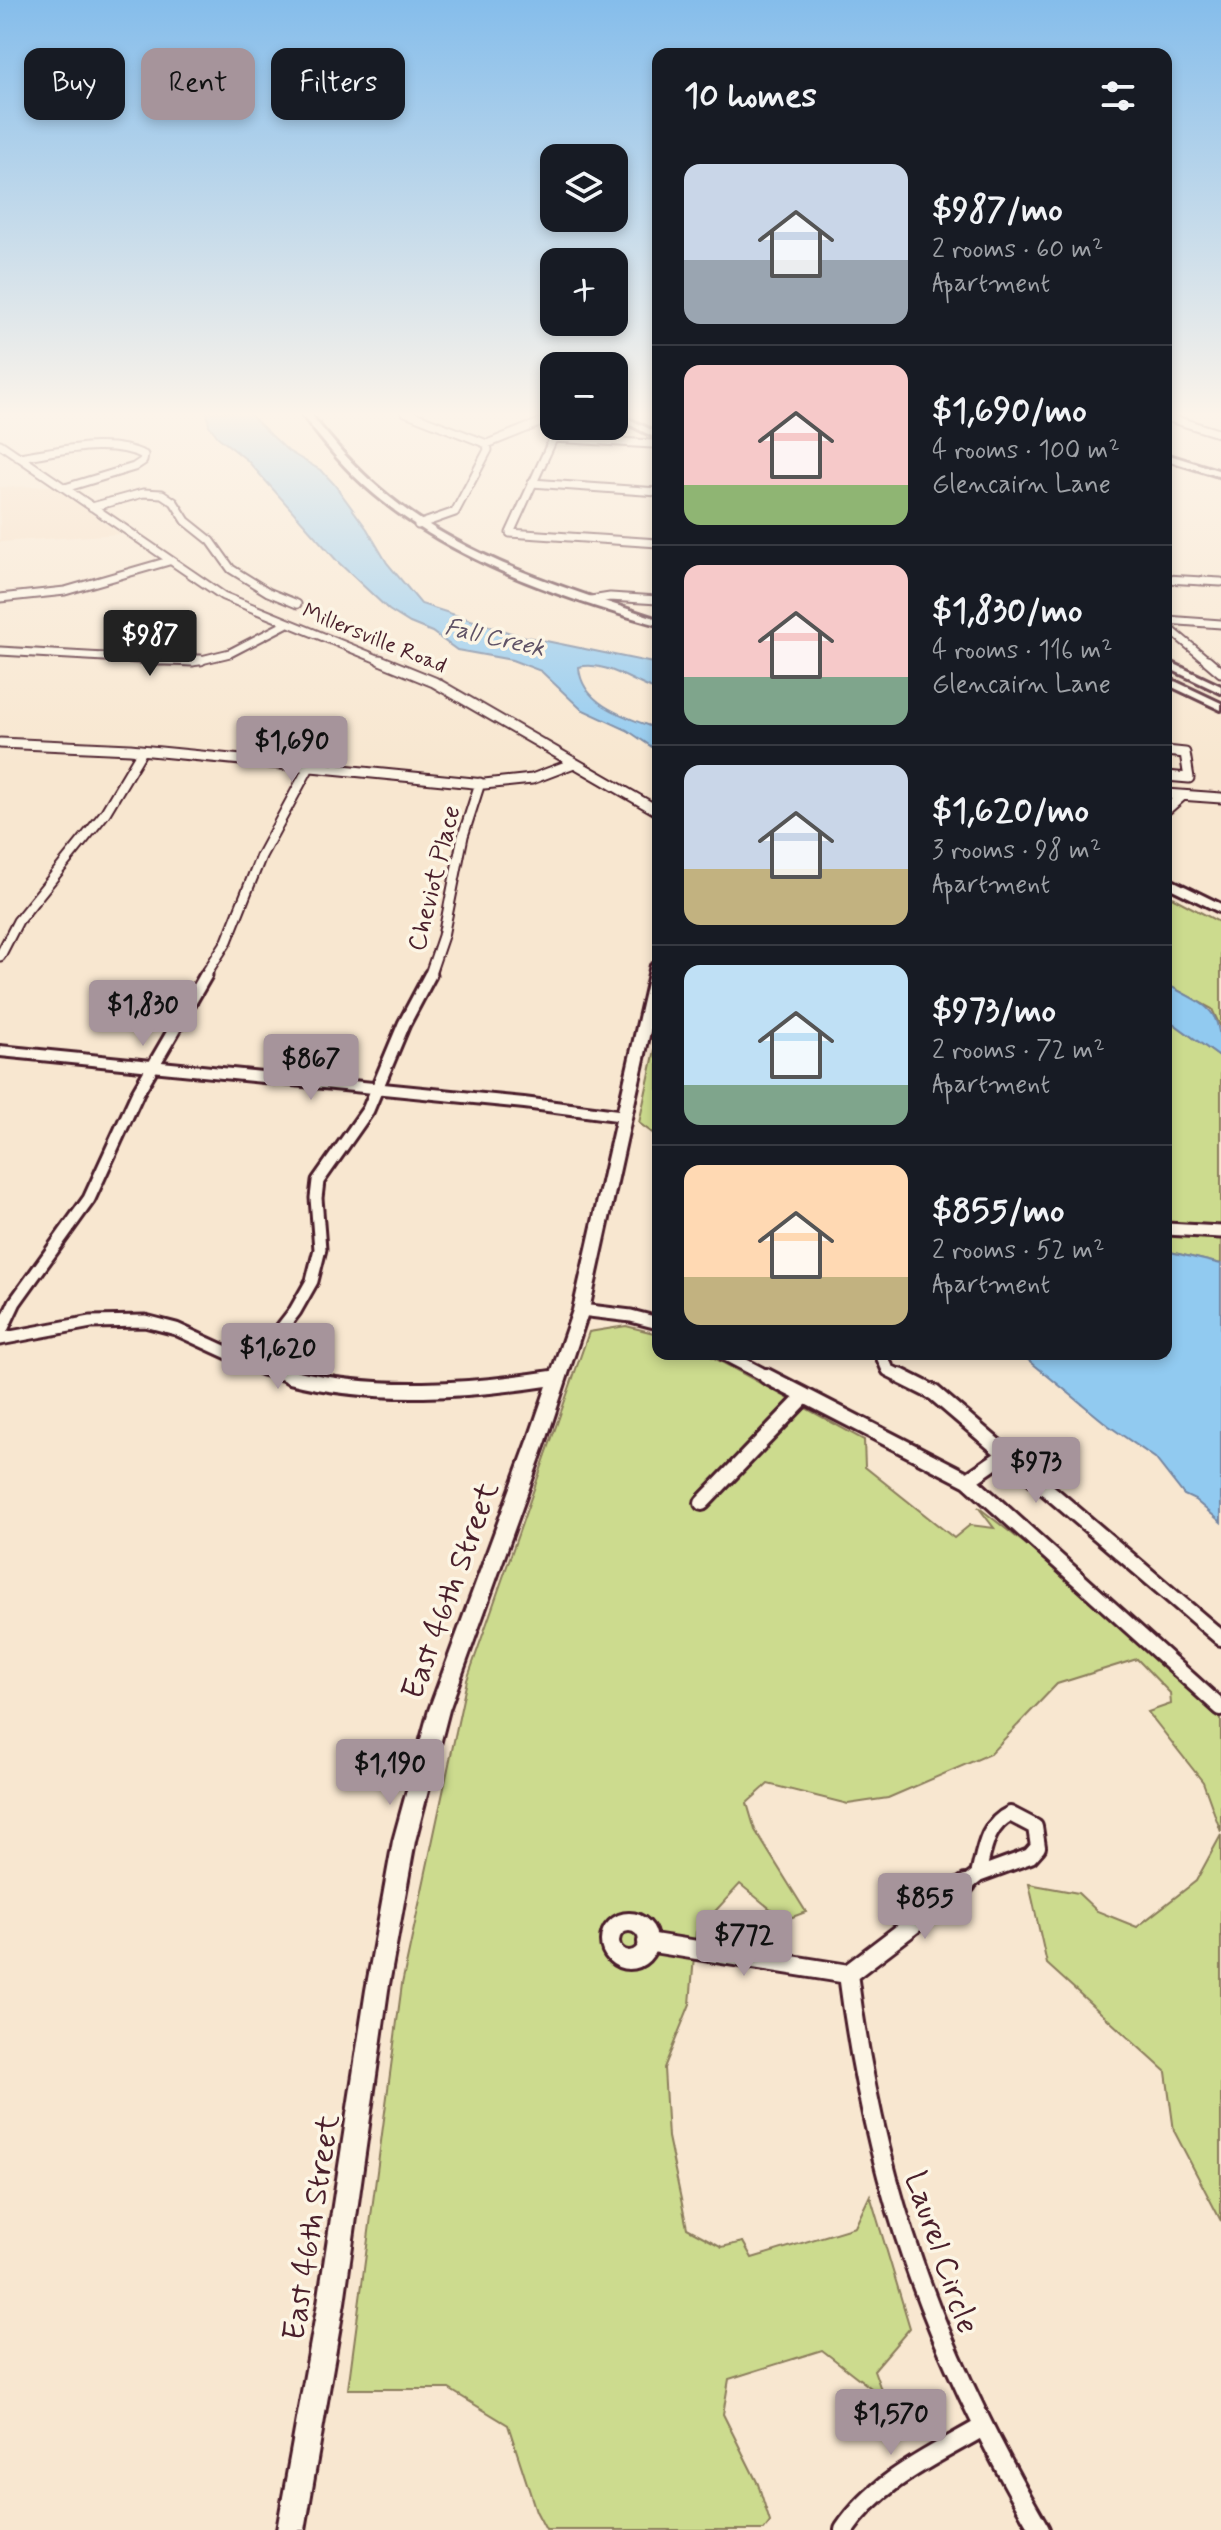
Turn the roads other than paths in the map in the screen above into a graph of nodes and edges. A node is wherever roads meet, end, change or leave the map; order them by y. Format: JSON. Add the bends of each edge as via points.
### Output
{"nodes":[{"id":1,"x":125,"y":530,"type":"edge"},
{"id":2,"x":197,"y":530,"type":"edge"},
{"id":3,"x":428,"y":530,"type":"edge"},
{"id":4,"x":511,"y":530,"type":"edge"},
{"id":5,"x":652,"y":543,"type":"edge"},
{"id":6,"x":169,"y":561,"type":"junction"},
{"id":7,"x":1172,"y":579,"type":"edge"},
{"id":8,"x":1221,"y":582,"type":"edge"},
{"id":9,"x":266,"y":591,"type":"junction"},
{"id":10,"x":0,"y":598,"type":"edge"},
{"id":11,"x":591,"y":600,"type":"junction"},
{"id":12,"x":652,"y":600,"type":"edge"},
{"id":13,"x":238,"y":604,"type":"junction"},
{"id":14,"x":297,"y":604,"type":"dead end"},
{"id":15,"x":652,"y":620,"type":"edge"},
{"id":16,"x":1172,"y":623,"type":"edge"},
{"id":17,"x":286,"y":624,"type":"junction"},
{"id":18,"x":1221,"y":624,"type":"edge"},
{"id":19,"x":1172,"y":628,"type":"edge"},
{"id":20,"x":0,"y":651,"type":"edge"},
{"id":21,"x":1172,"y":666,"type":"edge"},
{"id":22,"x":1221,"y":672,"type":"edge"},
{"id":23,"x":1172,"y":683,"type":"edge"},
{"id":24,"x":1221,"y":690,"type":"edge"},
{"id":25,"x":1221,"y":707,"type":"edge"},
{"id":26,"x":0,"y":743,"type":"edge"},
{"id":27,"x":142,"y":751,"type":"junction"},
{"id":28,"x":1172,"y":752,"type":"edge"},
{"id":29,"x":574,"y":763,"type":"junction"},
{"id":30,"x":308,"y":769,"type":"junction"},
{"id":31,"x":1172,"y":777,"type":"edge"},
{"id":32,"x":1189,"y":778,"type":"junction"},
{"id":33,"x":480,"y":783,"type":"junction"},
{"id":34,"x":1172,"y":795,"type":"edge"},
{"id":35,"x":1184,"y":796,"type":"junction"},
{"id":36,"x":1221,"y":798,"type":"edge"},
{"id":37,"x":1172,"y":805,"type":"edge"},
{"id":38,"x":652,"y":808,"type":"edge"},
{"id":39,"x":1172,"y":884,"type":"edge"},
{"id":40,"x":1221,"y":909,"type":"edge"},
{"id":41,"x":0,"y":956,"type":"edge"},
{"id":42,"x":652,"y":993,"type":"edge"},
{"id":43,"x":0,"y":1051,"type":"edge"},
{"id":44,"x":153,"y":1066,"type":"junction"},
{"id":45,"x":378,"y":1089,"type":"junction"},
{"id":46,"x":626,"y":1116,"type":"junction"},
{"id":47,"x":1172,"y":1229,"type":"edge"},
{"id":48,"x":1221,"y":1232,"type":"edge"},
{"id":49,"x":581,"y":1310,"type":"junction"},
{"id":50,"x":652,"y":1321,"type":"edge"},
{"id":51,"x":0,"y":1336,"type":"edge"},
{"id":52,"x":736,"y":1360,"type":"edge"},
{"id":53,"x":884,"y":1360,"type":"edge"},
{"id":54,"x":253,"y":1365,"type":"junction"},
{"id":55,"x":559,"y":1377,"type":"junction"},
{"id":56,"x":805,"y":1396,"type":"junction"},
{"id":57,"x":1006,"y":1454,"type":"junction"},
{"id":58,"x":968,"y":1480,"type":"junction"},
{"id":59,"x":702,"y":1503,"type":"dead end"},
{"id":60,"x":1221,"y":1638,"type":"edge"},
{"id":61,"x":1221,"y":1708,"type":"edge"},
{"id":62,"x":978,"y":1875,"type":"dead end"},
{"id":63,"x":647,"y":1942,"type":"dead end"},
{"id":64,"x":848,"y":1974,"type":"junction"},
{"id":65,"x":981,"y":2428,"type":"junction"},
{"id":66,"x":291,"y":2530,"type":"edge"},
{"id":67,"x":844,"y":2530,"type":"edge"},
{"id":68,"x":1040,"y":2530,"type":"edge"}],
"edges":[{"from":1,"to":6,"type":"street","name":"Millersville Road"},
{"from":2,"to":9,"type":"street","via":[[228,566]]},
{"from":3,"to":11,"type":"main road","via":[[489,562]]},
{"from":4,"to":5,"type":"street"},
{"from":6,"to":10,"type":"street","via":[[71,591]]},
{"from":6,"to":13,"type":"street","name":"Millersville Road"},
{"from":7,"to":8,"type":"street"},
{"from":9,"to":13,"type":"street"},
{"from":9,"to":14,"type":"street"},
{"from":11,"to":12,"type":"street"},
{"from":11,"to":15,"type":"main road"},
{"from":13,"to":17,"type":"street","name":"Millersville Road"},
{"from":16,"to":18,"type":"street"},
{"from":17,"to":20,"type":"street","via":[[230,653],[193,662]]},
{"from":17,"to":29,"type":"street","name":"Millersville Road","via":[[434,682]]},
{"from":19,"to":22,"type":"street"},
{"from":21,"to":24,"type":"main road"},
{"from":23,"to":25,"type":"main road"},
{"from":26,"to":27,"type":"street"},
{"from":27,"to":30,"type":"street"},
{"from":27,"to":41,"type":"street","via":[[105,813],[18,921]]},
{"from":28,"to":32,"type":"street","via":[[1185,753]]},
{"from":29,"to":33,"type":"street","via":[[528,780]]},
{"from":29,"to":38,"type":"street","name":"Millersville Road"},
{"from":30,"to":33,"type":"street"},
{"from":30,"to":44,"type":"street","via":[[261,856],[227,941]]},
{"from":31,"to":32,"type":"street"},
{"from":32,"to":35,"type":"street","via":[[1190,791]]},
{"from":33,"to":45,"type":"street","name":"Cheviot Place","via":[[440,951]]},
{"from":34,"to":35,"type":"street"},
{"from":35,"to":36,"type":"street"},
{"from":35,"to":37,"type":"street"},
{"from":39,"to":40,"type":"main road"},
{"from":42,"to":46,"type":"main road","name":"East 46th Street"},
{"from":43,"to":44,"type":"main road"},
{"from":44,"to":45,"type":"main road"},
{"from":44,"to":51,"type":"street","via":[[84,1209],[21,1292]]},
{"from":45,"to":46,"type":"main road"},
{"from":45,"to":54,"type":"street","name":"Cheviot Place","via":[[318,1181],[320,1248],[309,1288]]},
{"from":46,"to":49,"type":"main road","name":"East 46th Street"},
{"from":47,"to":48,"type":"street"},
{"from":49,"to":50,"type":"street"},
{"from":49,"to":55,"type":"main road","name":"East 46th Street"},
{"from":51,"to":54,"type":"street","via":[[105,1322],[148,1322],[176,1329]]},
{"from":52,"to":56,"type":"street"},
{"from":53,"to":57,"type":"street","via":[[888,1370],[934,1393]]},
{"from":54,"to":55,"type":"street","via":[[298,1377],[404,1389],[496,1388]]},
{"from":55,"to":66,"type":"main road","name":"East 46th Street","via":[[443,1697],[404,1841]]},
{"from":56,"to":58,"type":"street"},
{"from":56,"to":59,"type":"street"},
{"from":57,"to":58,"type":"street"},
{"from":57,"to":60,"type":"street"},
{"from":58,"to":61,"type":"street"},
{"from":62,"to":64,"type":"street"},
{"from":63,"to":64,"type":"street"},
{"from":64,"to":65,"type":"street","name":"Laurel Circle","via":[[856,2046],[887,2188],[913,2269]]},
{"from":65,"to":67,"type":"street","via":[[879,2489]]},
{"from":65,"to":68,"type":"street","name":"Laurel Circle"}]}
